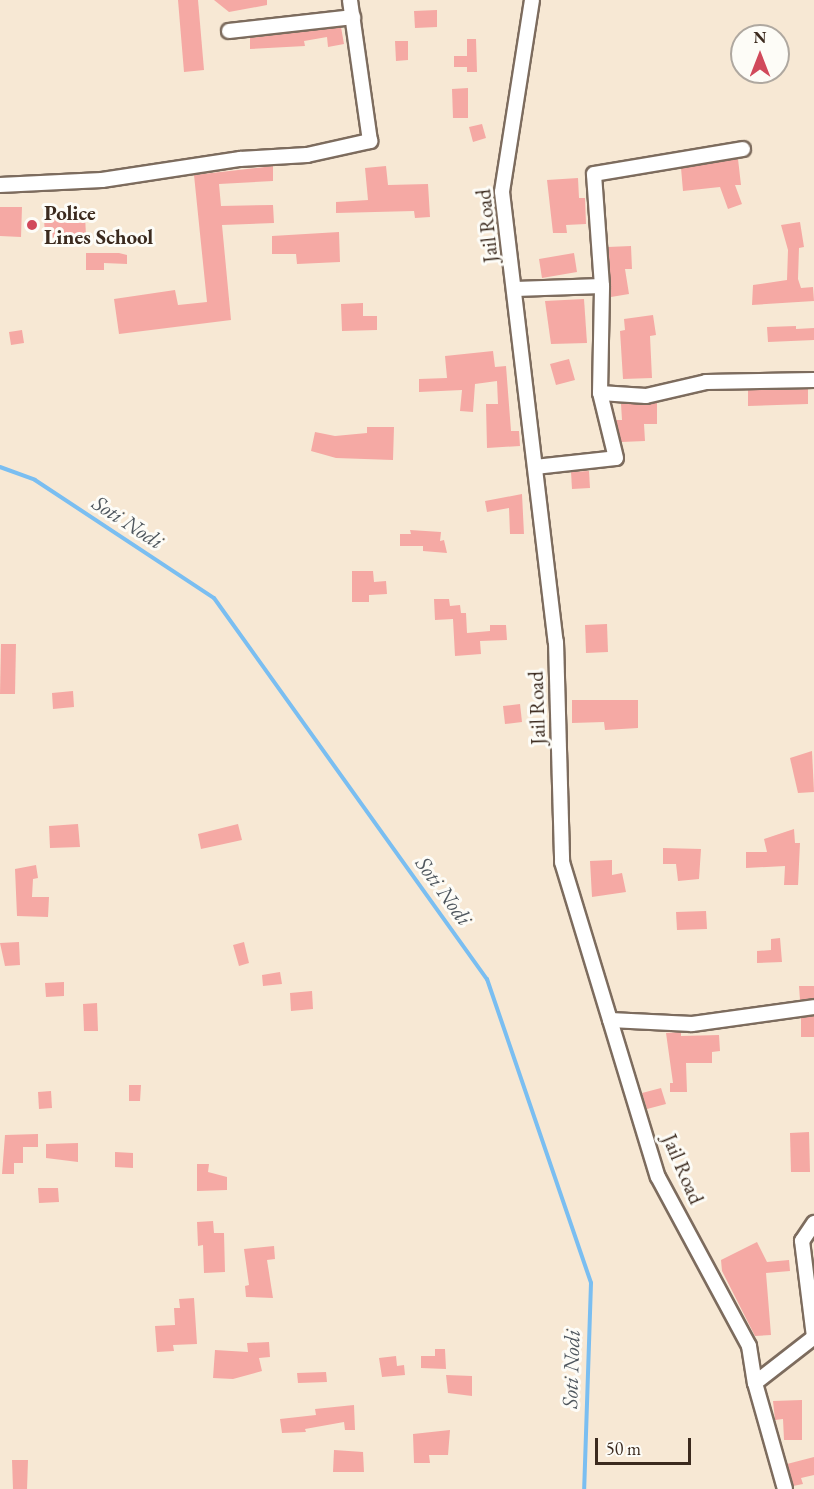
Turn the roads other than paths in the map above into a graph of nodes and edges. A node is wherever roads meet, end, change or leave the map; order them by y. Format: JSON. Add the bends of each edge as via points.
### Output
{"nodes":[{"id":1,"x":350,"y":0,"type":"edge"},
{"id":2,"x":532,"y":0,"type":"edge"},
{"id":3,"x":353,"y":17,"type":"junction"},
{"id":4,"x":229,"y":31,"type":"dead end"},
{"id":5,"x":743,"y":149,"type":"dead end"},
{"id":6,"x":0,"y":185,"type":"edge"},
{"id":7,"x":602,"y":286,"type":"junction"},
{"id":8,"x":515,"y":289,"type":"junction"},
{"id":9,"x":814,"y":380,"type":"edge"},
{"id":10,"x":600,"y":393,"type":"junction"},
{"id":11,"x":535,"y":467,"type":"junction"},
{"id":12,"x":814,"y":1007,"type":"edge"},
{"id":13,"x":610,"y":1020,"type":"junction"},
{"id":14,"x":814,"y":1223,"type":"edge"},
{"id":15,"x":755,"y":1383,"type":"junction"},
{"id":16,"x":785,"y":1489,"type":"edge"}],
"edges":[{"from":1,"to":3,"type":"street"},
{"from":2,"to":8,"type":"street","name":"Jail Road","via":[[502,192]]},
{"from":3,"to":4,"type":"street"},
{"from":3,"to":6,"type":"street","via":[[370,141],[307,154],[240,159],[102,180]]},
{"from":5,"to":7,"type":"street","via":[[594,174]]},
{"from":7,"to":8,"type":"street"},
{"from":7,"to":10,"type":"street"},
{"from":8,"to":11,"type":"street","name":"Jail Road"},
{"from":9,"to":10,"type":"street","via":[[706,382],[646,396]]},
{"from":10,"to":11,"type":"street","via":[[616,458]]},
{"from":11,"to":13,"type":"street","name":"Jail Road","via":[[556,642],[562,862]]},
{"from":12,"to":13,"type":"street","via":[[692,1024]]},
{"from":13,"to":15,"type":"street","name":"Jail Road","via":[[658,1177],[749,1346]]},
{"from":14,"to":15,"type":"street","via":[[802,1241],[814,1337]]},
{"from":15,"to":16,"type":"street","name":"Jail Road"}]}
